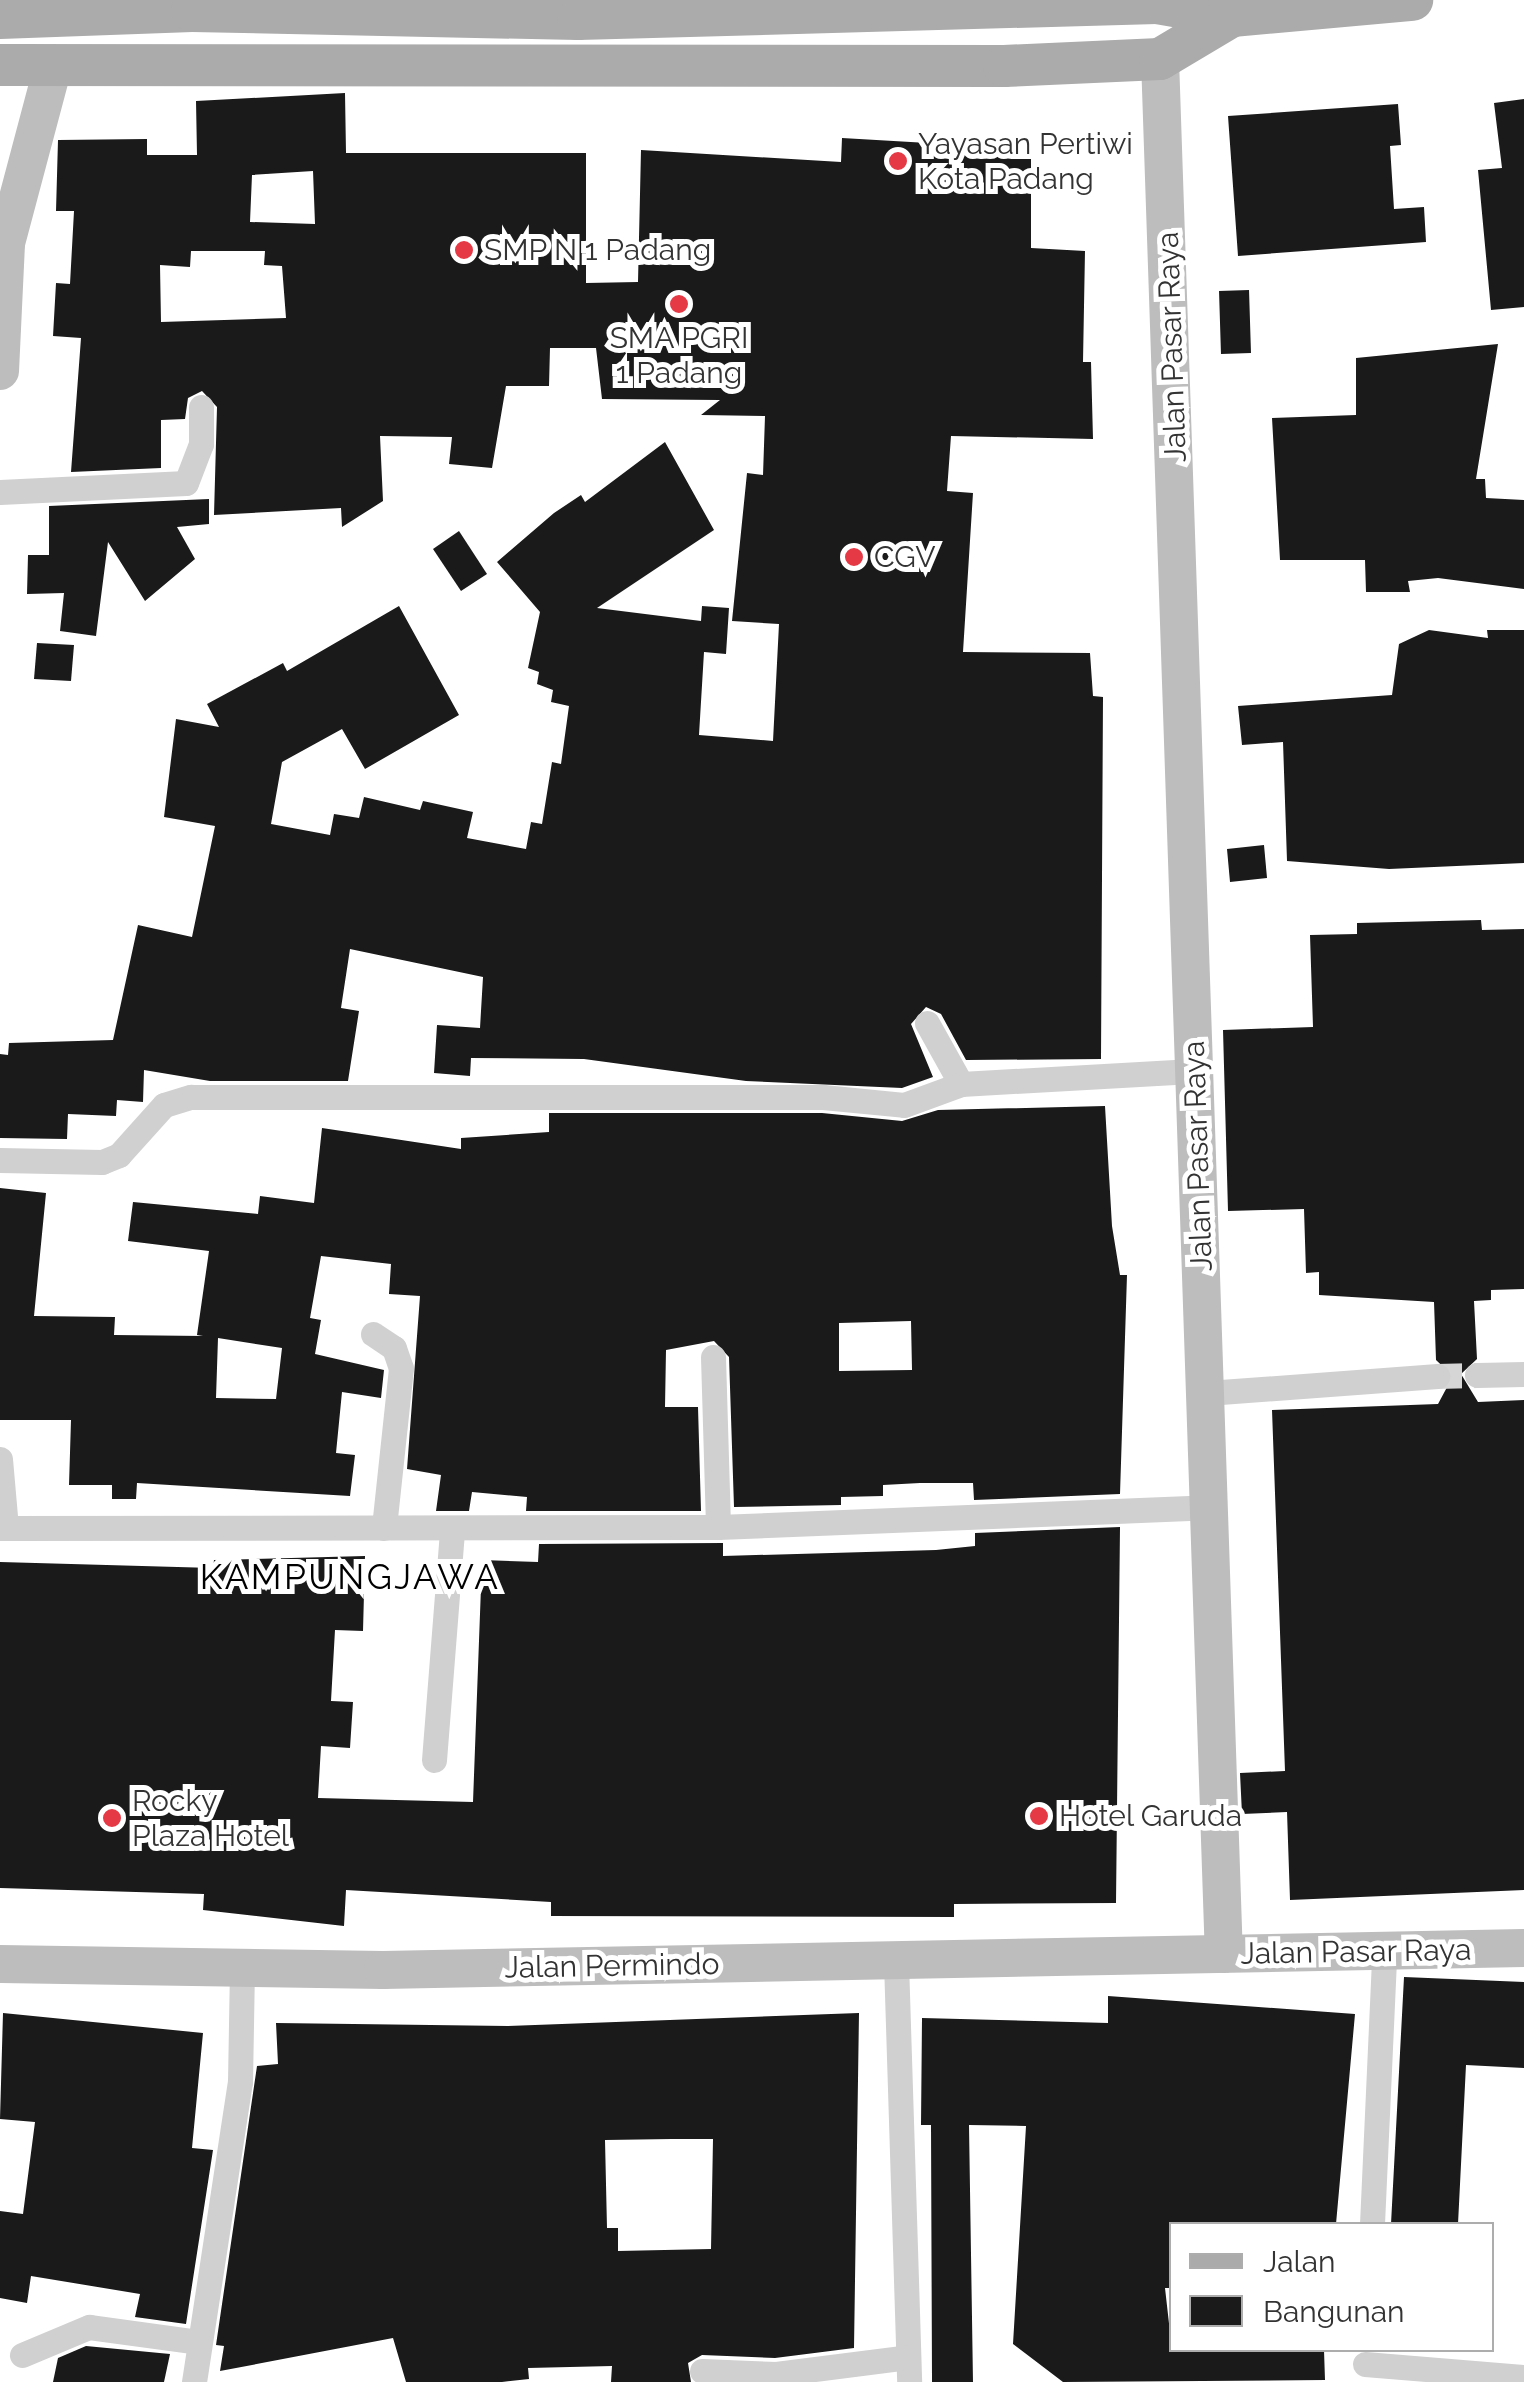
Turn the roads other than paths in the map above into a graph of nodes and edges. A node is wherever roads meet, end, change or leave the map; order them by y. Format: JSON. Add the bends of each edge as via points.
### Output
{"nodes":[{"id":1,"x":1412,"y":0,"type":"edge"},
{"id":2,"x":1157,"y":2,"type":"edge"},
{"id":3,"x":1232,"y":16,"type":"junction"},
{"id":4,"x":0,"y":18,"type":"edge"},
{"id":5,"x":1160,"y":59,"type":"junction"},
{"id":6,"x":54,"y":63,"type":"junction"},
{"id":7,"x":0,"y":65,"type":"edge"},
{"id":8,"x":3,"y":231,"type":"edge"},
{"id":9,"x":0,"y":371,"type":"edge"},
{"id":10,"x":201,"y":408,"type":"dead end"},
{"id":11,"x":0,"y":492,"type":"edge"},
{"id":12,"x":927,"y":1024,"type":"dead end"},
{"id":13,"x":1196,"y":1071,"type":"junction"},
{"id":14,"x":961,"y":1084,"type":"junction"},
{"id":15,"x":0,"y":1160,"type":"edge"},
{"id":16,"x":373,"y":1334,"type":"dead end"},
{"id":17,"x":713,"y":1357,"type":"dead end"},
{"id":18,"x":1524,"y":1374,"type":"edge"},
{"id":19,"x":1477,"y":1375,"type":"tunnel mouth"},
{"id":20,"x":1424,"y":1377,"type":"tunnel mouth"},
{"id":21,"x":1207,"y":1393,"type":"junction"},
{"id":22,"x":0,"y":1459,"type":"edge"},
{"id":23,"x":1208,"y":1508,"type":"junction"},
{"id":24,"x":718,"y":1526,"type":"junction"},
{"id":25,"x":3,"y":1528,"type":"edge"},
{"id":26,"x":384,"y":1528,"type":"junction"},
{"id":27,"x":452,"y":1530,"type":"junction"},
{"id":28,"x":434,"y":1760,"type":"dead end"},
{"id":29,"x":1524,"y":1948,"type":"edge"},
{"id":30,"x":1224,"y":1954,"type":"junction"},
{"id":31,"x":1384,"y":1955,"type":"junction"},
{"id":32,"x":896,"y":1962,"type":"junction"},
{"id":33,"x":0,"y":1964,"type":"edge"},
{"id":34,"x":242,"y":1969,"type":"junction"},
{"id":35,"x":1372,"y":2222,"type":"edge"},
{"id":36,"x":198,"y":2342,"type":"junction"},
{"id":37,"x":22,"y":2354,"type":"dead end"},
{"id":38,"x":1365,"y":2365,"type":"edge"},
{"id":39,"x":908,"y":2370,"type":"edge"},
{"id":40,"x":702,"y":2371,"type":"dead end"},
{"id":41,"x":1524,"y":2377,"type":"edge"},
{"id":42,"x":194,"y":2382,"type":"edge"}],
"edges":[{"from":1,"to":3,"type":"main road"},
{"from":2,"to":3,"type":"main road"},
{"from":2,"to":4,"type":"main road","via":[[578,19],[192,11]]},
{"from":2,"to":5,"type":"main road"},
{"from":3,"to":5,"type":"main road"},
{"from":5,"to":6,"type":"main road","via":[[839,69]]},
{"from":5,"to":13,"type":"main road","name":"Jalan Pasar Raya","via":[[1185,924]]},
{"from":6,"to":7,"type":"main road"},
{"from":6,"to":8,"type":"main road"},
{"from":8,"to":9,"type":"main road"},
{"from":10,"to":11,"type":"street","via":[[201,444],[186,482]]},
{"from":12,"to":14,"type":"street"},
{"from":13,"to":14,"type":"street"},
{"from":13,"to":21,"type":"main road","name":"Jalan Pasar Raya"},
{"from":14,"to":15,"type":"street","via":[[904,1104],[822,1097],[192,1098],[164,1105],[119,1155],[102,1162]]},
{"from":16,"to":26,"type":"street","via":[[394,1348],[402,1368]]},
{"from":17,"to":24,"type":"street"},
{"from":18,"to":19,"type":"street"},
{"from":20,"to":21,"type":"street"},
{"from":21,"to":23,"type":"main road","name":"Jalan Pasar Raya"},
{"from":22,"to":25,"type":"street"},
{"from":23,"to":24,"type":"street"},
{"from":23,"to":30,"type":"main road","name":"Jalan Pasar Raya"},
{"from":24,"to":27,"type":"street"},
{"from":25,"to":26,"type":"street"},
{"from":26,"to":27,"type":"street"},
{"from":27,"to":28,"type":"street"},
{"from":29,"to":31,"type":"main road","name":"Jalan Pasar Raya"},
{"from":30,"to":31,"type":"main road","name":"Jalan Pasar Raya"},
{"from":30,"to":32,"type":"main road","name":"Jalan Permindo"},
{"from":31,"to":35,"type":"street"},
{"from":32,"to":34,"type":"main road","name":"Jalan Permindo"},
{"from":32,"to":39,"type":"street"},
{"from":33,"to":34,"type":"main road","name":"Jalan Permindo"},
{"from":34,"to":36,"type":"street","via":[[240,2082]]},
{"from":36,"to":37,"type":"street","via":[[89,2327]]},
{"from":36,"to":42,"type":"street"},
{"from":38,"to":41,"type":"street"},
{"from":39,"to":40,"type":"street"}]}
